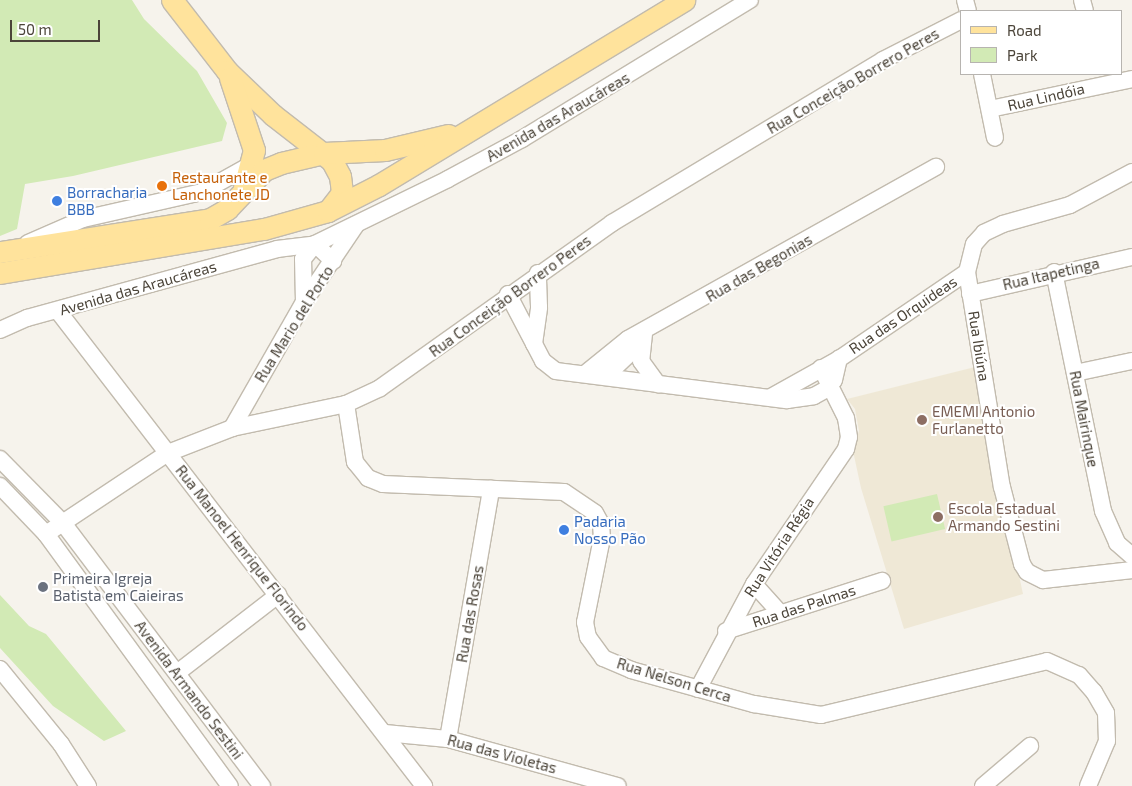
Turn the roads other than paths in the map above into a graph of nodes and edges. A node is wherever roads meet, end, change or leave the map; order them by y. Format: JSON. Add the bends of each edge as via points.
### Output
{"nodes":[{"id":1,"x":172,"y":0,"type":"edge"},
{"id":2,"x":684,"y":0,"type":"edge"},
{"id":3,"x":750,"y":0,"type":"edge"},
{"id":4,"x":960,"y":21,"type":"edge"},
{"id":5,"x":227,"y":71,"type":"junction"},
{"id":6,"x":982,"y":75,"type":"edge"},
{"id":7,"x":1098,"y":79,"type":"edge"},
{"id":8,"x":1132,"y":79,"type":"edge"},
{"id":9,"x":990,"y":109,"type":"junction"},
{"id":10,"x":273,"y":115,"type":"junction"},
{"id":11,"x":465,"y":131,"type":"junction"},
{"id":12,"x":996,"y":138,"type":"dead end"},
{"id":13,"x":385,"y":150,"type":"junction"},
{"id":14,"x":324,"y":153,"type":"junction"},
{"id":15,"x":252,"y":164,"type":"junction"},
{"id":16,"x":936,"y":168,"type":"dead end"},
{"id":17,"x":1132,"y":172,"type":"edge"},
{"id":18,"x":242,"y":193,"type":"junction"},
{"id":19,"x":328,"y":211,"type":"junction"},
{"id":20,"x":359,"y":222,"type":"junction"},
{"id":21,"x":315,"y":244,"type":"junction"},
{"id":22,"x":277,"y":249,"type":"junction"},
{"id":23,"x":5,"y":251,"type":"edge"},
{"id":24,"x":1132,"y":257,"type":"edge"},
{"id":25,"x":333,"y":261,"type":"junction"},
{"id":26,"x":303,"y":265,"type":"junction"},
{"id":27,"x":967,"y":272,"type":"junction"},
{"id":28,"x":1054,"y":272,"type":"junction"},
{"id":29,"x":0,"y":273,"type":"edge"},
{"id":30,"x":538,"y":273,"type":"junction"},
{"id":31,"x":324,"y":276,"type":"junction"},
{"id":32,"x":508,"y":294,"type":"junction"},
{"id":33,"x":970,"y":294,"type":"junction"},
{"id":34,"x":304,"y":302,"type":"junction"},
{"id":35,"x":58,"y":311,"type":"junction"},
{"id":36,"x":0,"y":330,"type":"edge"},
{"id":37,"x":642,"y":338,"type":"junction"},
{"id":38,"x":534,"y":344,"type":"junction"},
{"id":39,"x":839,"y":358,"type":"junction"},
{"id":40,"x":1132,"y":361,"type":"edge"},
{"id":41,"x":821,"y":368,"type":"junction"},
{"id":42,"x":586,"y":373,"type":"junction"},
{"id":43,"x":1075,"y":373,"type":"junction"},
{"id":44,"x":606,"y":375,"type":"junction"},
{"id":45,"x":800,"y":381,"type":"junction"},
{"id":46,"x":658,"y":384,"type":"junction"},
{"id":47,"x":831,"y":386,"type":"junction"},
{"id":48,"x":771,"y":397,"type":"junction"},
{"id":49,"x":807,"y":397,"type":"junction"},
{"id":50,"x":346,"y":404,"type":"junction"},
{"id":51,"x":839,"y":407,"type":"junction"},
{"id":52,"x":232,"y":428,"type":"junction"},
{"id":53,"x":168,"y":453,"type":"junction"},
{"id":54,"x":0,"y":459,"type":"edge"},
{"id":55,"x":0,"y":486,"type":"edge"},
{"id":56,"x":491,"y":488,"type":"junction"},
{"id":57,"x":63,"y":523,"type":"junction"},
{"id":58,"x":46,"y":534,"type":"junction"},
{"id":59,"x":1132,"y":556,"type":"edge"},
{"id":60,"x":1132,"y":570,"type":"edge"},
{"id":61,"x":882,"y":582,"type":"dead end"},
{"id":62,"x":754,"y":584,"type":"junction"},
{"id":63,"x":278,"y":595,"type":"junction"},
{"id":64,"x":780,"y":614,"type":"junction"},
{"id":65,"x":726,"y":631,"type":"junction"},
{"id":66,"x":0,"y":668,"type":"edge"},
{"id":67,"x":176,"y":674,"type":"junction"},
{"id":68,"x":698,"y":689,"type":"junction"},
{"id":69,"x":385,"y":733,"type":"junction"},
{"id":70,"x":448,"y":739,"type":"junction"},
{"id":71,"x":1030,"y":746,"type":"dead end"},
{"id":72,"x":88,"y":786,"type":"edge"},
{"id":73,"x":230,"y":786,"type":"edge"},
{"id":74,"x":262,"y":786,"type":"edge"},
{"id":75,"x":424,"y":786,"type":"edge"},
{"id":76,"x":618,"y":786,"type":"edge"},
{"id":77,"x":983,"y":786,"type":"edge"},
{"id":78,"x":1088,"y":786,"type":"edge"}],
"edges":[{"from":1,"to":5,"type":"main road"},
{"from":2,"to":11,"type":"main road"},
{"from":3,"to":20,"type":"street","name":"Avenida das Araucáreas","via":[[522,139]]},
{"from":4,"to":30,"type":"street","name":"Rua Conceição Borrero Peres","via":[[883,60],[612,223]]},
{"from":5,"to":10,"type":"main road"},
{"from":5,"to":15,"type":"main road","via":[[252,138]]},
{"from":6,"to":9,"type":"street"},
{"from":7,"to":8,"type":"street","name":"Rua Lindóia"},
{"from":7,"to":9,"type":"street","name":"Rua Lindóia"},
{"from":9,"to":12,"type":"street"},
{"from":10,"to":13,"type":"main road","via":[[318,138]]},
{"from":10,"to":14,"type":"main road"},
{"from":11,"to":13,"type":"main road"},
{"from":11,"to":19,"type":"main road","via":[[379,186]]},
{"from":13,"to":14,"type":"main road"},
{"from":14,"to":18,"type":"main road","via":[[264,170]]},
{"from":14,"to":19,"type":"main road","via":[[337,168],[342,185],[338,202]]},
{"from":15,"to":18,"type":"main road"},
{"from":15,"to":23,"type":"street","via":[[202,192],[82,219]]},
{"from":16,"to":37,"type":"street","name":"Rua das Begonias"},
{"from":17,"to":27,"type":"street","name":"Rua Ibiúna","via":[[1070,205],[1003,224],[984,233],[974,244]]},
{"from":18,"to":23,"type":"main road","via":[[227,209],[210,219]]},
{"from":19,"to":29,"type":"main road","via":[[264,229]]},
{"from":20,"to":21,"type":"street","name":"Avenida das Araucáreas"},
{"from":20,"to":25,"type":"street","name":"Rua Mario del Porto"},
{"from":21,"to":22,"type":"street","name":"Avenida das Araucáreas"},
{"from":21,"to":25,"type":"street"},
{"from":21,"to":26,"type":"street","via":[[304,254]]},
{"from":22,"to":26,"type":"street"},
{"from":22,"to":35,"type":"street","name":"Avenida das Araucáreas"},
{"from":24,"to":28,"type":"street","name":"Rua Itapetinga"},
{"from":25,"to":31,"type":"street","name":"Rua Mario del Porto"},
{"from":26,"to":31,"type":"street"},
{"from":26,"to":34,"type":"street"},
{"from":27,"to":33,"type":"street","name":"Rua Ibiúna"},
{"from":27,"to":39,"type":"street","name":"Rua das Orquideas"},
{"from":28,"to":33,"type":"street","name":"Rua Itapetinga"},
{"from":28,"to":43,"type":"street","name":"Rua Mairinque"},
{"from":30,"to":32,"type":"street","name":"Rua Conceição Borrero Peres"},
{"from":30,"to":38,"type":"street","via":[[539,307]]},
{"from":31,"to":34,"type":"street","name":"Rua Mario del Porto"},
{"from":32,"to":38,"type":"street"},
{"from":32,"to":50,"type":"street","name":"Rua Conceição Borrero Peres","via":[[416,365],[380,388]]},
{"from":33,"to":60,"type":"street","name":"Rua Ibiúna","via":[[1002,487],[1022,564],[1027,572],[1043,580]]},
{"from":34,"to":52,"type":"street","name":"Rua Mario del Porto"},
{"from":35,"to":36,"type":"street","name":"Avenida das Araucáreas","via":[[27,318]]},
{"from":35,"to":53,"type":"street","name":"Rua Manoel Henrique Florindo"},
{"from":37,"to":42,"type":"street","name":"Rua das Begonias","via":[[617,346]]},
{"from":37,"to":44,"type":"street","name":"Rua das Begonias"},
{"from":37,"to":46,"type":"street","via":[[644,370]]},
{"from":38,"to":42,"type":"street","via":[[548,366],[556,371]]},
{"from":39,"to":41,"type":"street","name":"Rua das Orquideas"},
{"from":39,"to":47,"type":"street","name":"Rua das Orquideas"},
{"from":40,"to":43,"type":"street"},
{"from":41,"to":45,"type":"street"},
{"from":41,"to":47,"type":"street","name":"Rua Vitória Régia"},
{"from":42,"to":44,"type":"street"},
{"from":43,"to":59,"type":"street","name":"Rua Mairinque","via":[[1103,511],[1117,543]]},
{"from":44,"to":46,"type":"street"},
{"from":45,"to":48,"type":"street"},
{"from":45,"to":49,"type":"street"},
{"from":46,"to":48,"type":"street"},
{"from":47,"to":49,"type":"street"},
{"from":47,"to":51,"type":"street","name":"Rua Vitória Régia"},
{"from":48,"to":49,"type":"street","via":[[787,400]]},
{"from":49,"to":51,"type":"street"},
{"from":50,"to":52,"type":"street","name":"Rua Conceição Borrero Peres"},
{"from":50,"to":56,"type":"street","name":"Rua Nelson Cerca","via":[[355,462],[368,478],[383,484]]},
{"from":51,"to":62,"type":"street","name":"Rua Vitória Régia","via":[[849,429],[846,448]]},
{"from":52,"to":53,"type":"street","name":"Rua Conceição Borrero Peres"},
{"from":53,"to":57,"type":"street","name":"Rua Conceição Borrero Peres"},
{"from":53,"to":63,"type":"street","name":"Rua Manoel Henrique Florindo"},
{"from":54,"to":57,"type":"street","name":"Avenida Armando Sestini"},
{"from":55,"to":58,"type":"street","name":"Avenida Armando Sestini"},
{"from":56,"to":68,"type":"street","name":"Rua Nelson Cerca","via":[[564,492],[595,513],[601,524],[602,538],[585,622],[594,649],[603,658],[630,670]]},
{"from":56,"to":70,"type":"street","name":"Rua das Rosas"},
{"from":57,"to":58,"type":"street","name":"Rua Conceição Borrero Peres"},
{"from":57,"to":67,"type":"street","name":"Avenida Armando Sestini"},
{"from":58,"to":73,"type":"street","name":"Avenida Armando Sestini"},
{"from":61,"to":64,"type":"street","name":"Rua das Palmas"},
{"from":62,"to":64,"type":"street"},
{"from":62,"to":65,"type":"street","name":"Rua Vitória Régia"},
{"from":63,"to":67,"type":"street"},
{"from":63,"to":69,"type":"street","name":"Rua Manoel Henrique Florindo"},
{"from":64,"to":65,"type":"street","name":"Rua das Palmas"},
{"from":65,"to":68,"type":"street","name":"Rua Vitória Régia"},
{"from":66,"to":72,"type":"street","via":[[61,744]]},
{"from":67,"to":74,"type":"street","name":"Avenida Armando Sestini"},
{"from":68,"to":78,"type":"street","name":"Rua Nelson Cerca","via":[[799,714],[821,716],[1047,662],[1079,675],[1106,713],[1107,741]]},
{"from":69,"to":70,"type":"street","name":"Rua das Violetas"},
{"from":69,"to":75,"type":"street","name":"Rua Manoel Henrique Florindo"},
{"from":70,"to":76,"type":"street","name":"Rua das Violetas"},
{"from":71,"to":77,"type":"street"}]}
